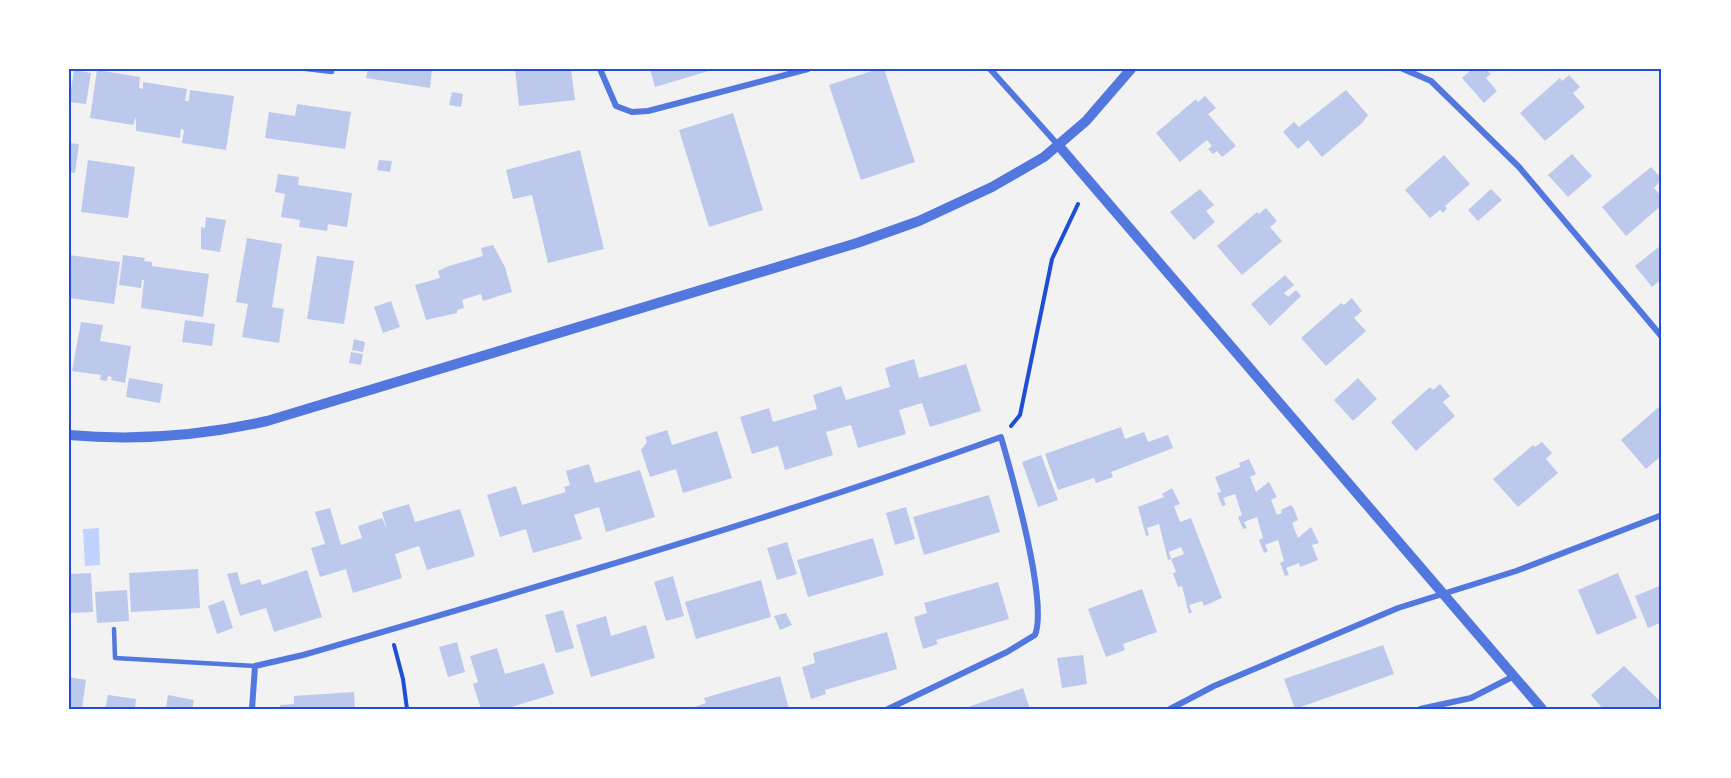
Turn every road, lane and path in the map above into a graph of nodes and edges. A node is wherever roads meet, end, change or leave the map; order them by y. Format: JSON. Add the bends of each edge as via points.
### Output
{"nodes":[{"id":1,"x":306,"y":69,"type":"edge"},
{"id":2,"x":600,"y":69,"type":"edge"},
{"id":3,"x":808,"y":69,"type":"edge"},
{"id":4,"x":990,"y":69,"type":"edge"},
{"id":5,"x":1131,"y":69,"type":"edge"},
{"id":6,"x":1403,"y":69,"type":"edge"},
{"id":7,"x":332,"y":72,"type":"dead end"},
{"id":8,"x":1059,"y":146,"type":"junction"},
{"id":9,"x":1078,"y":204,"type":"dead end"},
{"id":10,"x":1662,"y":337,"type":"edge"},
{"id":11,"x":69,"y":435,"type":"edge"},
{"id":12,"x":1001,"y":438,"type":"junction"},
{"id":13,"x":1662,"y":515,"type":"edge"},
{"id":14,"x":1443,"y":594,"type":"junction"},
{"id":15,"x":114,"y":629,"type":"dead end"},
{"id":16,"x":390,"y":630,"type":"junction"},
{"id":17,"x":255,"y":666,"type":"junction"},
{"id":18,"x":1514,"y":676,"type":"junction"},
{"id":19,"x":252,"y":709,"type":"edge"},
{"id":20,"x":407,"y":709,"type":"edge"},
{"id":21,"x":888,"y":709,"type":"edge"},
{"id":22,"x":1170,"y":709,"type":"edge"},
{"id":23,"x":1420,"y":709,"type":"edge"},
{"id":24,"x":1542,"y":709,"type":"edge"}],
"edges":[{"from":1,"to":7,"type":"lane"},
{"from":2,"to":3,"type":"street","via":[[616,106],[632,112],[715,95]]},
{"from":4,"to":8,"type":"street"},
{"from":5,"to":8,"type":"street"},
{"from":6,"to":10,"type":"street","via":[[1431,81],[1519,166]]},
{"from":8,"to":11,"type":"street","via":[[1011,177],[890,232],[267,421],[169,437],[118,439]]},
{"from":8,"to":14,"type":"street"},
{"from":9,"to":12,"type":"path","via":[[1052,259],[1020,415]]},
{"from":12,"to":16,"type":"street","via":[[871,484]]},
{"from":12,"to":21,"type":"street","via":[[1033,576],[1038,621],[1035,635],[1014,649]]},
{"from":13,"to":14,"type":"street","via":[[1516,571]]},
{"from":14,"to":18,"type":"street"},
{"from":14,"to":22,"type":"street","via":[[1398,608],[1214,686]]},
{"from":15,"to":17,"type":"lane","via":[[115,658]]},
{"from":16,"to":17,"type":"street"},
{"from":16,"to":20,"type":"path"},
{"from":17,"to":19,"type":"street"},
{"from":18,"to":23,"type":"street","via":[[1471,698]]},
{"from":18,"to":24,"type":"street"}]}
